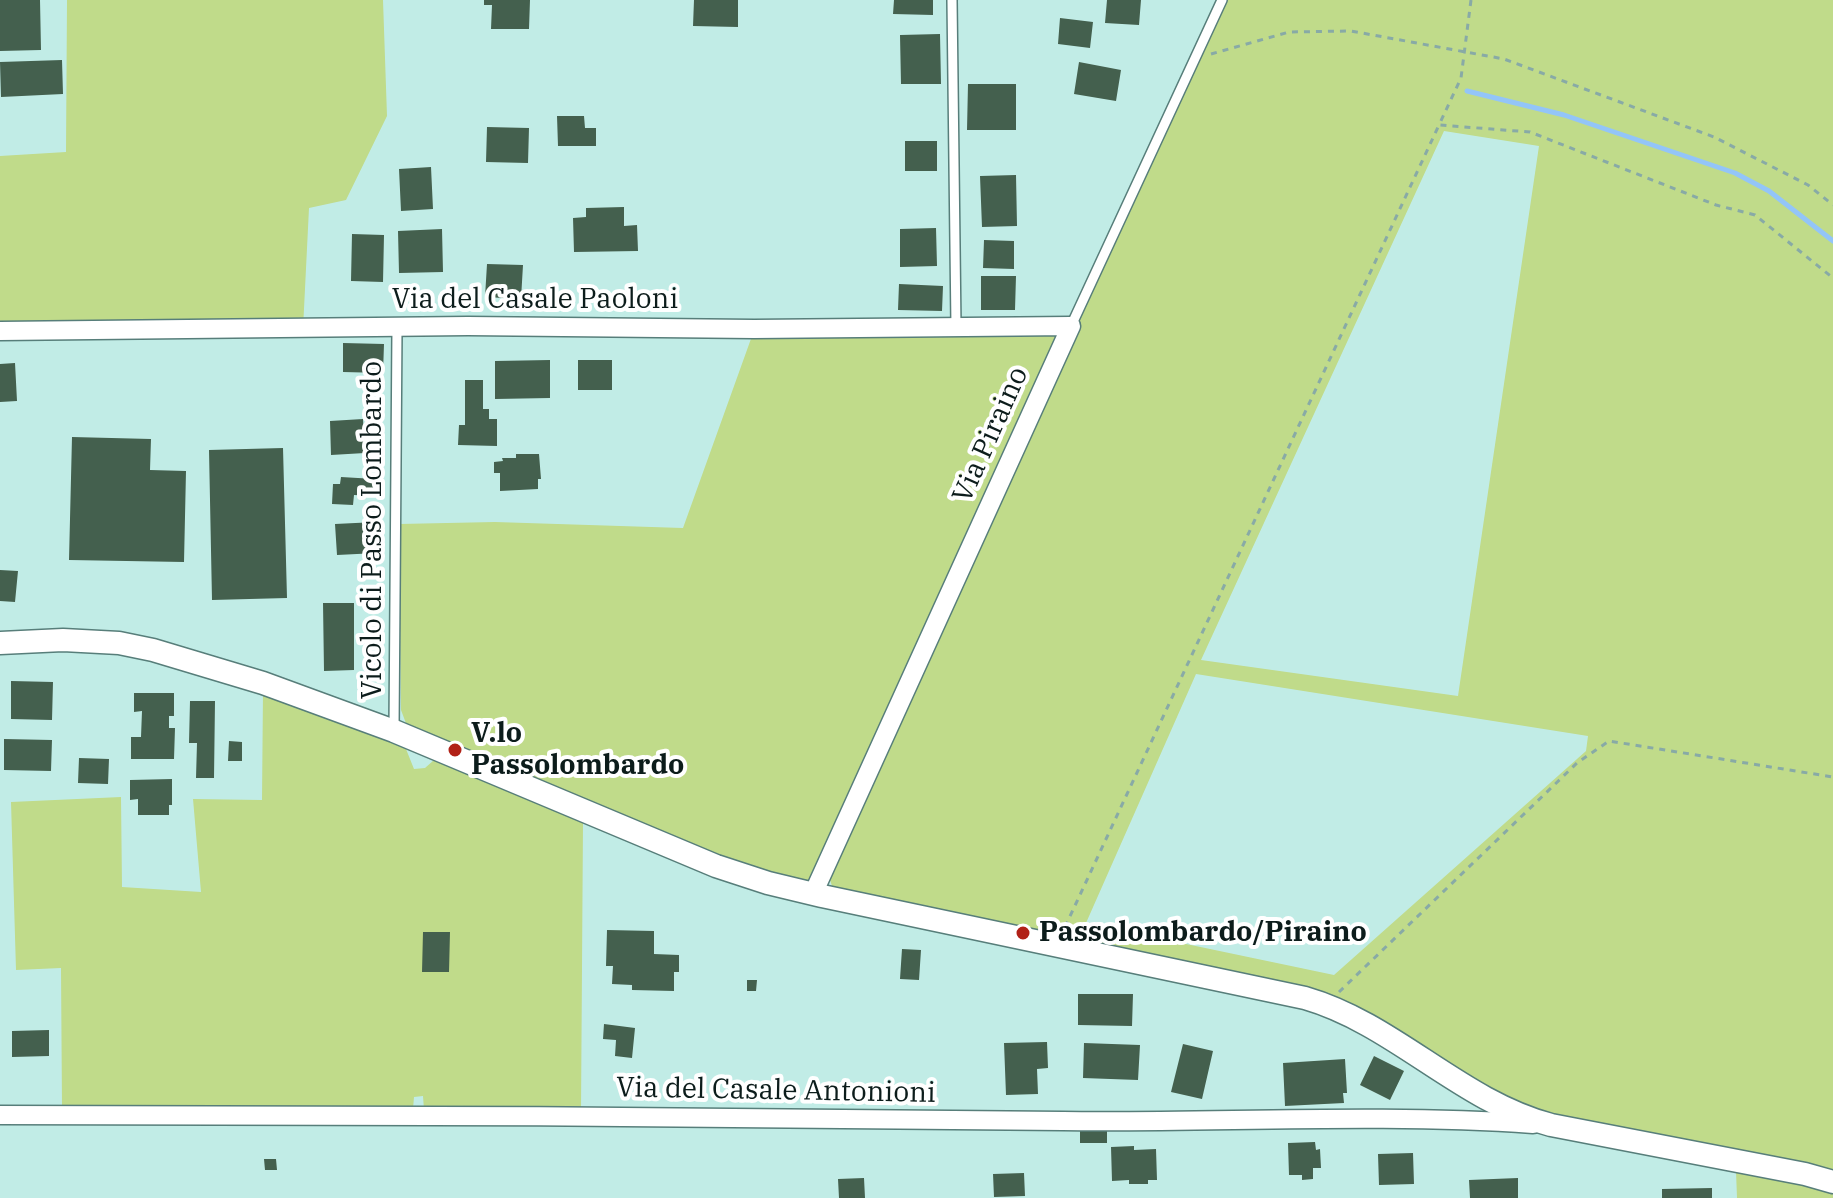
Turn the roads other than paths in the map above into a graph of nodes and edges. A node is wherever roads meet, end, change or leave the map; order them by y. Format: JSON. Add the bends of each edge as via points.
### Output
{"nodes":[{"id":1,"x":952,"y":0,"type":"edge"},
{"id":2,"x":1222,"y":0,"type":"edge"},
{"id":3,"x":1071,"y":326,"type":"junction"},
{"id":4,"x":956,"y":327,"type":"junction"},
{"id":5,"x":397,"y":328,"type":"junction"},
{"id":6,"x":0,"y":331,"type":"edge"},
{"id":7,"x":0,"y":643,"type":"edge"},
{"id":8,"x":394,"y":731,"type":"junction"},
{"id":9,"x":813,"y":894,"type":"junction"},
{"id":10,"x":0,"y":1115,"type":"edge"},
{"id":11,"x":1551,"y":1125,"type":"junction"},
{"id":12,"x":1833,"y":1182,"type":"edge"}],
"edges":[{"from":1,"to":4,"type":"lane"},
{"from":2,"to":3,"type":"lane","name":"Via Piraino"},
{"from":3,"to":4,"type":"street","name":"Via del Casale Paoloni"},
{"from":3,"to":9,"type":"street","name":"Via Piraino"},
{"from":4,"to":5,"type":"street","name":"Via del Casale Paoloni"},
{"from":5,"to":6,"type":"street","name":"Via del Casale Paoloni"},
{"from":5,"to":8,"type":"lane","name":"Vicolo di Passo Lombardo"},
{"from":7,"to":8,"type":"street","via":[[81,640],[141,647],[263,683]]},
{"from":8,"to":9,"type":"street","via":[[716,866]]},
{"from":9,"to":11,"type":"street","via":[[1325,1005],[1491,1103]]},
{"from":10,"to":11,"type":"street","name":"Via del Casale Antonioni","via":[[1412,1119]]},
{"from":11,"to":12,"type":"street"}]}
